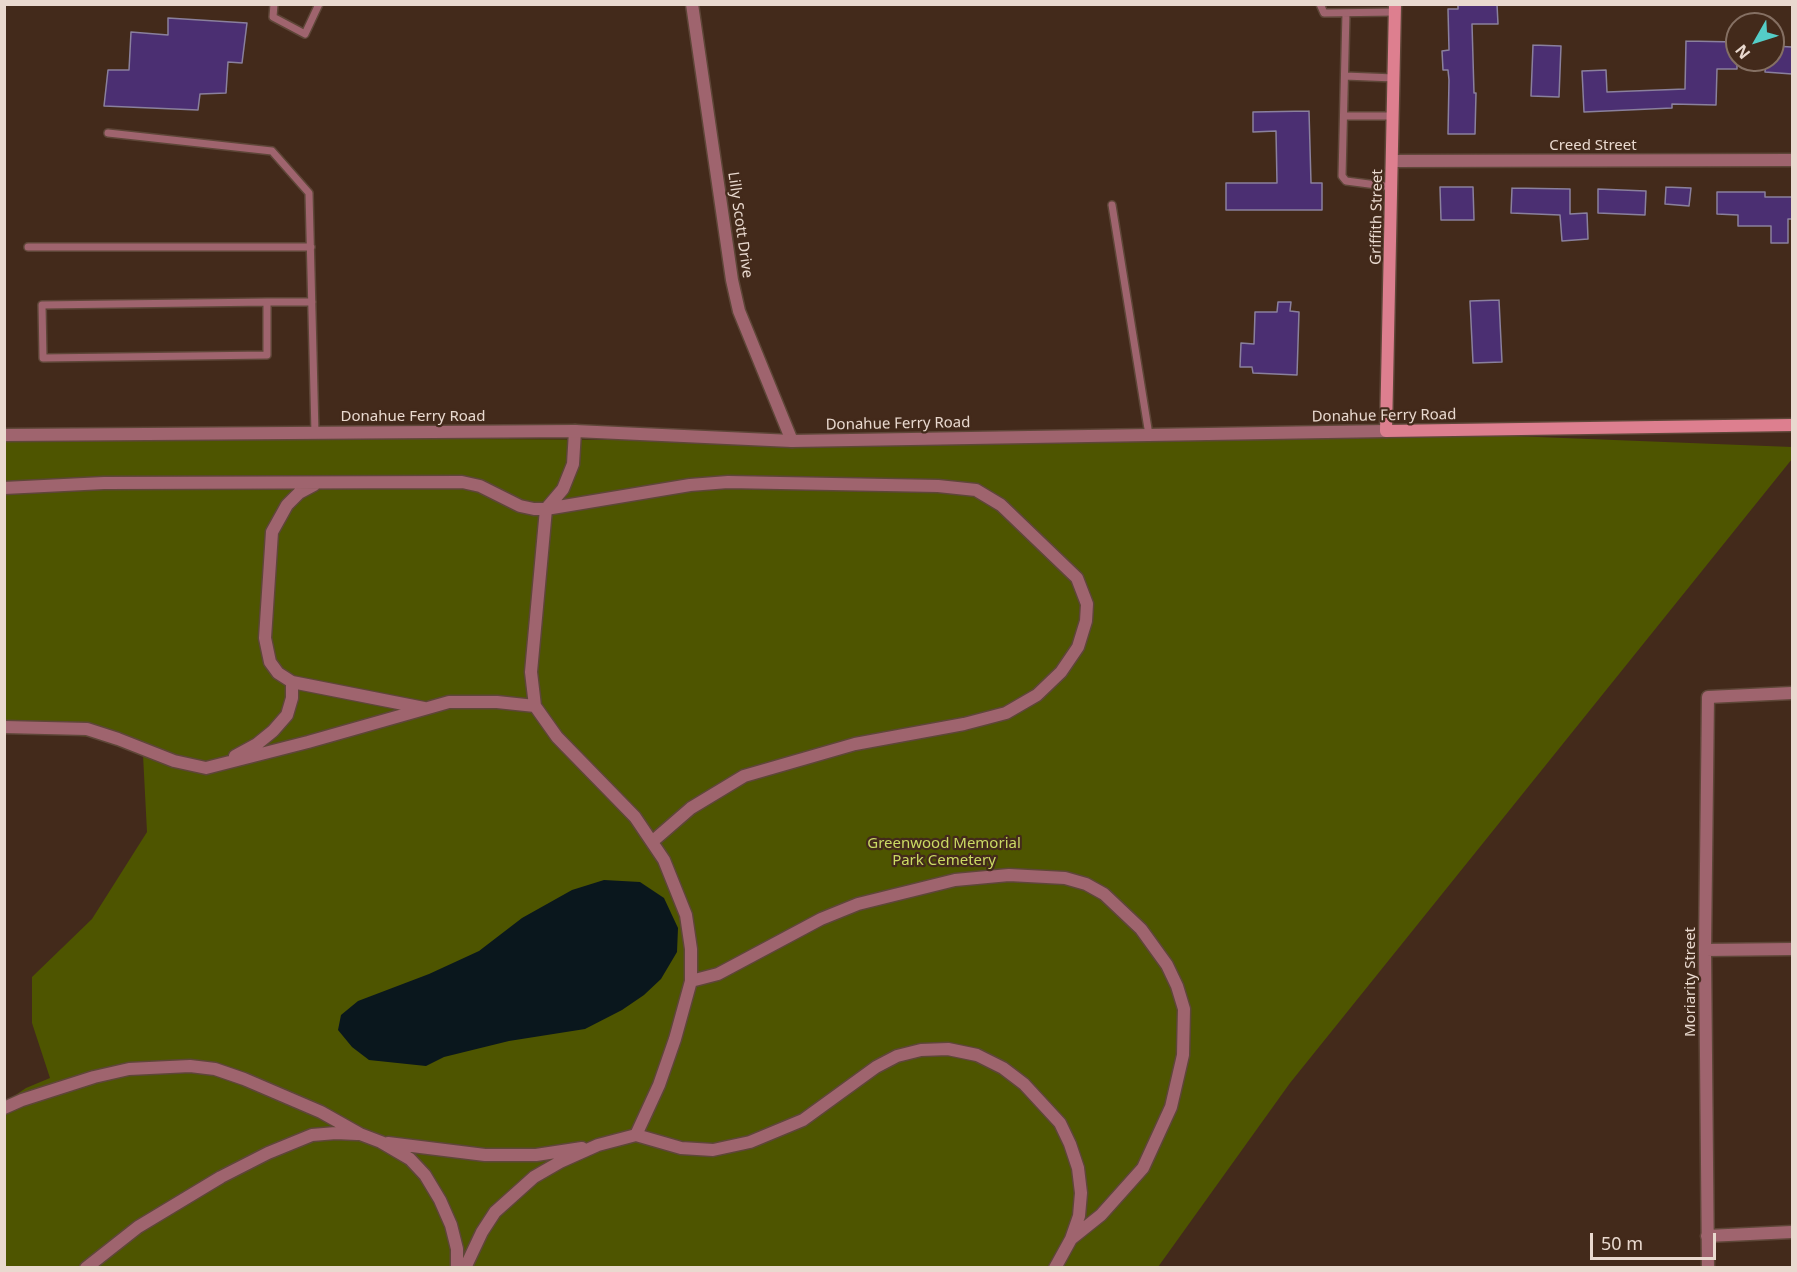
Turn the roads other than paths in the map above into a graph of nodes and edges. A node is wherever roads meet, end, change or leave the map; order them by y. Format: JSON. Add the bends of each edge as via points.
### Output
{"nodes":[{"id":1,"x":274,"y":4,"type":"edge"},
{"id":2,"x":319,"y":4,"type":"edge"},
{"id":3,"x":692,"y":4,"type":"edge"},
{"id":4,"x":1320,"y":4,"type":"edge"},
{"id":5,"x":1395,"y":8,"type":"edge"},
{"id":6,"x":1346,"y":13,"type":"junction"},
{"id":7,"x":1345,"y":76,"type":"junction"},
{"id":8,"x":1394,"y":78,"type":"junction"},
{"id":9,"x":1344,"y":116,"type":"junction"},
{"id":10,"x":1394,"y":116,"type":"junction"},
{"id":11,"x":108,"y":133,"type":"dead end"},
{"id":12,"x":1792,"y":160,"type":"edge"},
{"id":13,"x":1393,"y":161,"type":"junction"},
{"id":14,"x":1393,"y":187,"type":"junction"},
{"id":15,"x":1112,"y":205,"type":"dead end"},
{"id":16,"x":311,"y":247,"type":"junction"},
{"id":17,"x":27,"y":248,"type":"dead end"},
{"id":18,"x":267,"y":302,"type":"junction"},
{"id":19,"x":312,"y":302,"type":"junction"},
{"id":20,"x":1792,"y":425,"type":"edge"},
{"id":21,"x":575,"y":431,"type":"junction"},
{"id":22,"x":1386,"y":431,"type":"junction"},
{"id":23,"x":315,"y":433,"type":"junction"},
{"id":24,"x":4,"y":435,"type":"edge"},
{"id":25,"x":1149,"y":435,"type":"junction"},
{"id":26,"x":792,"y":441,"type":"junction"},
{"id":27,"x":318,"y":483,"type":"junction"},
{"id":28,"x":4,"y":488,"type":"edge"},
{"id":29,"x":546,"y":509,"type":"junction"},
{"id":30,"x":292,"y":682,"type":"junction"},
{"id":31,"x":1792,"y":693,"type":"edge"},
{"id":32,"x":535,"y":706,"type":"junction"},
{"id":33,"x":427,"y":709,"type":"junction"},
{"id":34,"x":4,"y":727,"type":"edge"},
{"id":35,"x":206,"y":768,"type":"junction"},
{"id":36,"x":653,"y":841,"type":"junction"},
{"id":37,"x":1792,"y":949,"type":"edge"},
{"id":38,"x":1706,"y":950,"type":"junction"},
{"id":39,"x":691,"y":981,"type":"junction"},
{"id":40,"x":4,"y":1108,"type":"edge"},
{"id":41,"x":360,"y":1134,"type":"junction"},
{"id":42,"x":636,"y":1135,"type":"junction"},
{"id":43,"x":381,"y":1142,"type":"junction"},
{"id":44,"x":598,"y":1146,"type":"junction"},
{"id":45,"x":1792,"y":1232,"type":"edge"},
{"id":46,"x":1707,"y":1236,"type":"junction"},
{"id":47,"x":1071,"y":1239,"type":"junction"},
{"id":48,"x":86,"y":1268,"type":"edge"},
{"id":49,"x":457,"y":1268,"type":"edge"},
{"id":50,"x":465,"y":1268,"type":"edge"},
{"id":51,"x":1055,"y":1268,"type":"edge"},
{"id":52,"x":1708,"y":1268,"type":"edge"}],
"edges":[{"from":1,"to":2,"type":"lane","via":[[273,17],[305,34]]},
{"from":3,"to":26,"type":"street","name":"Lilly Scott Drive","via":[[732,280],[740,311]]},
{"from":4,"to":6,"type":"lane","via":[[1324,13]]},
{"from":5,"to":6,"type":"lane"},
{"from":5,"to":8,"type":"main road","name":"Griffith Street"},
{"from":6,"to":7,"type":"lane"},
{"from":7,"to":8,"type":"lane"},
{"from":7,"to":9,"type":"lane"},
{"from":8,"to":10,"type":"main road","name":"Griffith Street"},
{"from":9,"to":10,"type":"lane"},
{"from":9,"to":14,"type":"lane","via":[[1341,176],[1346,181]]},
{"from":10,"to":13,"type":"main road","name":"Griffith Street"},
{"from":11,"to":16,"type":"lane","via":[[272,151],[309,193]]},
{"from":12,"to":13,"type":"street","name":"Creed Street"},
{"from":13,"to":14,"type":"main road","name":"Griffith Street"},
{"from":14,"to":22,"type":"main road","name":"Griffith Street"},
{"from":15,"to":25,"type":"lane"},
{"from":16,"to":17,"type":"lane"},
{"from":16,"to":19,"type":"lane"},
{"from":18,"to":18,"type":"lane","via":[[42,305],[44,358],[267,356]]},
{"from":18,"to":19,"type":"lane"},
{"from":19,"to":23,"type":"lane"},
{"from":20,"to":22,"type":"main road","name":"Donahue Ferry Road"},
{"from":21,"to":23,"type":"street","name":"Donahue Ferry Road"},
{"from":21,"to":26,"type":"street","name":"Donahue Ferry Road"},
{"from":21,"to":29,"type":"street","via":[[573,464],[563,489]]},
{"from":22,"to":25,"type":"street","name":"Donahue Ferry Road"},
{"from":23,"to":24,"type":"street","name":"Donahue Ferry Road"},
{"from":25,"to":26,"type":"street","name":"Donahue Ferry Road"},
{"from":27,"to":28,"type":"street","via":[[104,483]]},
{"from":27,"to":29,"type":"street","via":[[462,483],[480,486],[520,506]]},
{"from":27,"to":30,"type":"street","via":[[298,493],[272,532],[266,651],[278,673]]},
{"from":29,"to":32,"type":"street","via":[[531,672]]},
{"from":29,"to":36,"type":"street","via":[[728,482],[976,490],[1001,505],[1077,578],[1087,604],[1078,647],[1061,672],[1037,695],[1006,713],[855,744],[744,776],[691,808]]},
{"from":30,"to":33,"type":"street"},
{"from":30,"to":35,"type":"street","via":[[287,715],[273,730],[257,744]]},
{"from":31,"to":38,"type":"street","name":"Moriarity Street","via":[[1708,697]]},
{"from":32,"to":33,"type":"street","via":[[469,701]]},
{"from":32,"to":36,"type":"street","via":[[557,737],[614,794]]},
{"from":33,"to":35,"type":"street"},
{"from":34,"to":35,"type":"street","via":[[87,729],[174,761]]},
{"from":36,"to":39,"type":"street","via":[[686,915]]},
{"from":37,"to":38,"type":"street"},
{"from":38,"to":46,"type":"street","name":"Moriarity Street"},
{"from":39,"to":42,"type":"street","via":[[659,1085]]},
{"from":39,"to":47,"type":"street","via":[[718,974],[821,919],[858,904],[955,880],[1009,875],[1065,878],[1104,894],[1141,929],[1178,986],[1184,1009],[1183,1055],[1171,1107],[1143,1168],[1101,1215]]},
{"from":40,"to":41,"type":"street","via":[[94,1077],[190,1066],[244,1079],[321,1112]]},
{"from":41,"to":43,"type":"street"},
{"from":41,"to":48,"type":"street","via":[[312,1135],[268,1153],[155,1216]]},
{"from":42,"to":44,"type":"street"},
{"from":42,"to":47,"type":"street","via":[[681,1148],[713,1150],[750,1142],[803,1120],[897,1056],[948,1049],[977,1055],[1024,1084],[1060,1123],[1078,1168],[1081,1193]]},
{"from":43,"to":44,"type":"street","via":[[485,1155],[536,1155]]},
{"from":43,"to":49,"type":"street","via":[[410,1159],[425,1175],[451,1225]]},
{"from":44,"to":50,"type":"street","via":[[560,1162],[514,1194],[495,1212]]},
{"from":45,"to":46,"type":"street"},
{"from":46,"to":52,"type":"street","name":"Moriarity Street"},
{"from":47,"to":51,"type":"street"}]}
